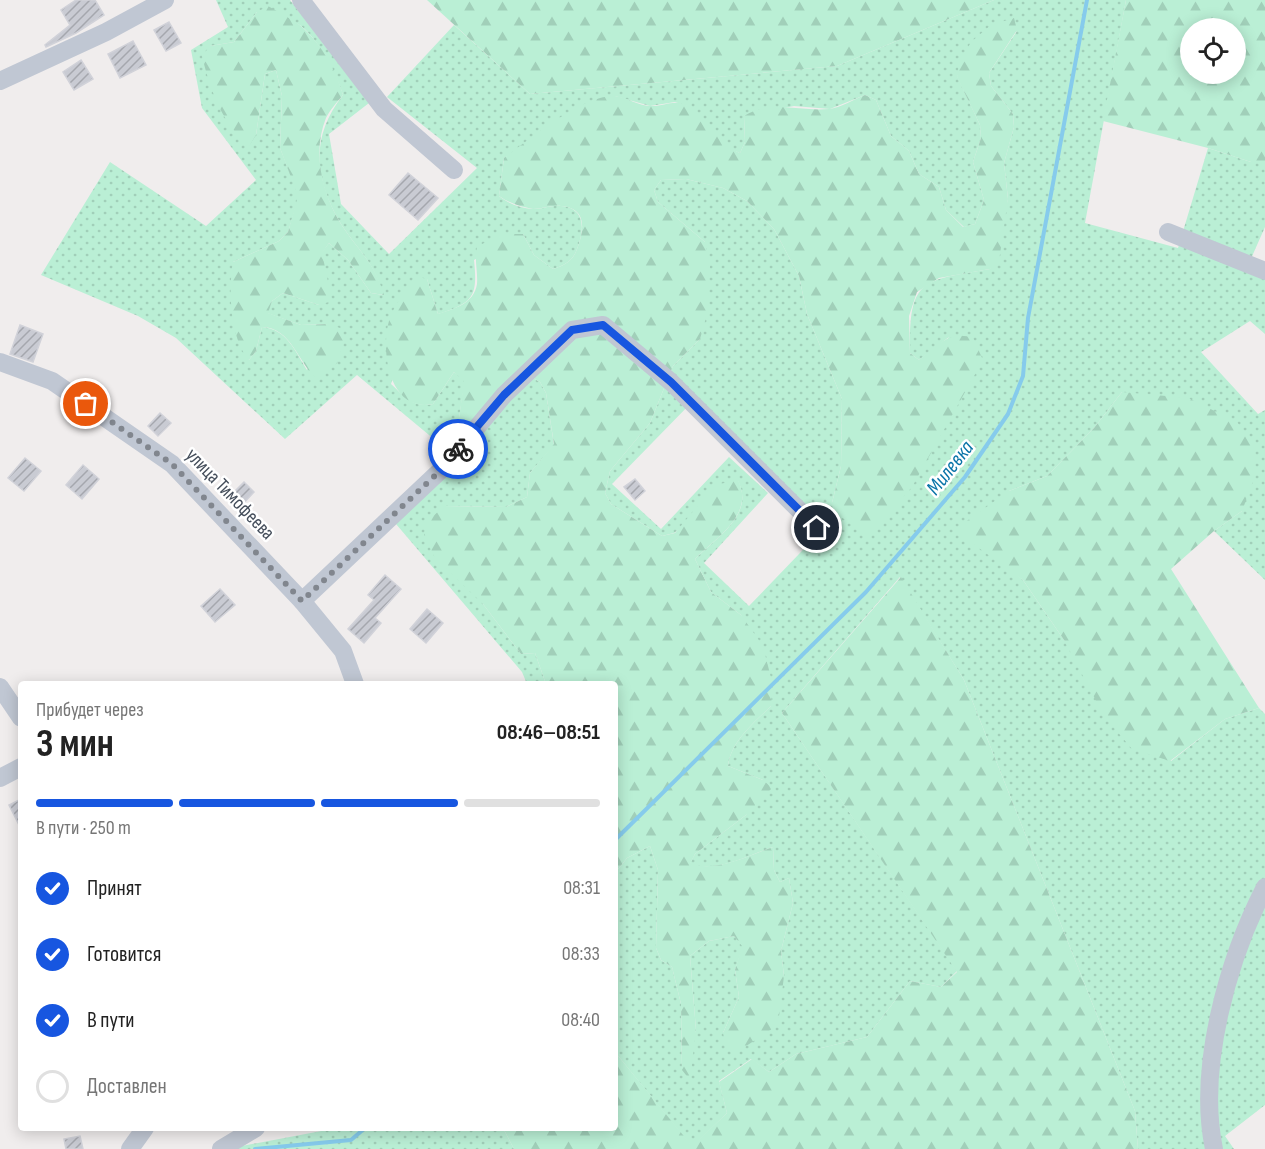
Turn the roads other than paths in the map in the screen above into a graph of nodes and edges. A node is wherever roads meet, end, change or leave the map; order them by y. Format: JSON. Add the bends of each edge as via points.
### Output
{"nodes":[{"id":1,"x":165,"y":0,"type":"edge"},
{"id":2,"x":301,"y":0,"type":"edge"},
{"id":3,"x":0,"y":81,"type":"edge"},
{"id":4,"x":454,"y":170,"type":"dead end"},
{"id":5,"x":1168,"y":232,"type":"dead end"},
{"id":6,"x":1265,"y":271,"type":"edge"},
{"id":7,"x":0,"y":362,"type":"edge"},
{"id":8,"x":817,"y":528,"type":"dead end"},
{"id":9,"x":302,"y":601,"type":"junction"},
{"id":10,"x":354,"y":681,"type":"edge"},
{"id":11,"x":0,"y":687,"type":"edge"},
{"id":12,"x":18,"y":714,"type":"edge"},
{"id":13,"x":18,"y":769,"type":"edge"},
{"id":14,"x":0,"y":778,"type":"edge"},
{"id":15,"x":1265,"y":887,"type":"edge"},
{"id":16,"x":143,"y":1131,"type":"edge"},
{"id":17,"x":251,"y":1131,"type":"edge"},
{"id":18,"x":130,"y":1149,"type":"edge"},
{"id":19,"x":221,"y":1149,"type":"edge"},
{"id":20,"x":1214,"y":1149,"type":"edge"}],
"edges":[{"from":1,"to":3,"type":"street"},
{"from":2,"to":4,"type":"street","via":[[384,109]]},
{"from":5,"to":6,"type":"street"},
{"from":7,"to":9,"type":"street","name":"улица Тимофеева","via":[[52,381],[172,464]]},
{"from":8,"to":9,"type":"street","via":[[671,382],[603,325],[572,330],[504,395],[443,468]]},
{"from":9,"to":10,"type":"street","name":"улица Тимофеева","via":[[343,651]]},
{"from":11,"to":12,"type":"street"},
{"from":13,"to":14,"type":"street"},
{"from":15,"to":20,"type":"street","via":[[1245,926],[1222,999],[1210,1078]]},
{"from":16,"to":18,"type":"street"},
{"from":17,"to":19,"type":"street"}]}
